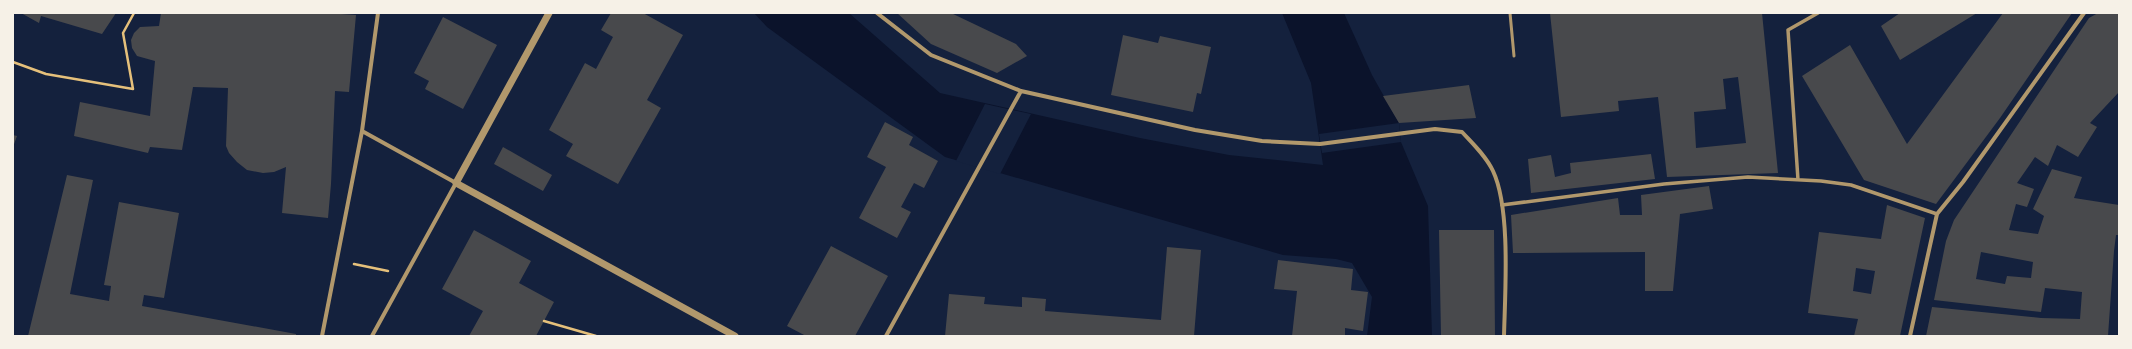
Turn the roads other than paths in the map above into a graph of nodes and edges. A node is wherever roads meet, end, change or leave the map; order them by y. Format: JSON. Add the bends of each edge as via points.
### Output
{"nodes":[{"id":1,"x":378,"y":13,"type":"edge"},
{"id":2,"x":549,"y":13,"type":"edge"},
{"id":3,"x":878,"y":13,"type":"edge"},
{"id":4,"x":1510,"y":13,"type":"edge"},
{"id":5,"x":1818,"y":13,"type":"edge"},
{"id":6,"x":2084,"y":13,"type":"edge"},
{"id":7,"x":1514,"y":56,"type":"dead end"},
{"id":8,"x":1021,"y":91,"type":"junction"},
{"id":9,"x":362,"y":131,"type":"junction"},
{"id":10,"x":1798,"y":180,"type":"junction"},
{"id":11,"x":456,"y":183,"type":"junction"},
{"id":12,"x":1502,"y":205,"type":"junction"},
{"id":13,"x":1937,"y":214,"type":"junction"},
{"id":14,"x":322,"y":336,"type":"edge"},
{"id":15,"x":372,"y":336,"type":"edge"},
{"id":16,"x":735,"y":336,"type":"edge"},
{"id":17,"x":886,"y":336,"type":"edge"},
{"id":18,"x":1504,"y":336,"type":"edge"},
{"id":19,"x":1910,"y":336,"type":"edge"}],
"edges":[{"from":1,"to":9,"type":"street"},
{"from":2,"to":11,"type":"street"},
{"from":3,"to":8,"type":"street","via":[[931,55]]},
{"from":4,"to":7,"type":"lane"},
{"from":5,"to":10,"type":"street","via":[[1788,30]]},
{"from":6,"to":13,"type":"street","via":[[1963,182]]},
{"from":8,"to":12,"type":"street","via":[[1195,130],[1262,141],[1320,144],[1400,132],[1462,132],[1493,171]]},
{"from":8,"to":17,"type":"street"},
{"from":9,"to":11,"type":"street"},
{"from":9,"to":14,"type":"street"},
{"from":10,"to":12,"type":"street","via":[[1748,177]]},
{"from":10,"to":13,"type":"street","via":[[1851,185]]},
{"from":11,"to":15,"type":"street"},
{"from":11,"to":16,"type":"street"},
{"from":12,"to":18,"type":"street"},
{"from":13,"to":19,"type":"street"}]}
